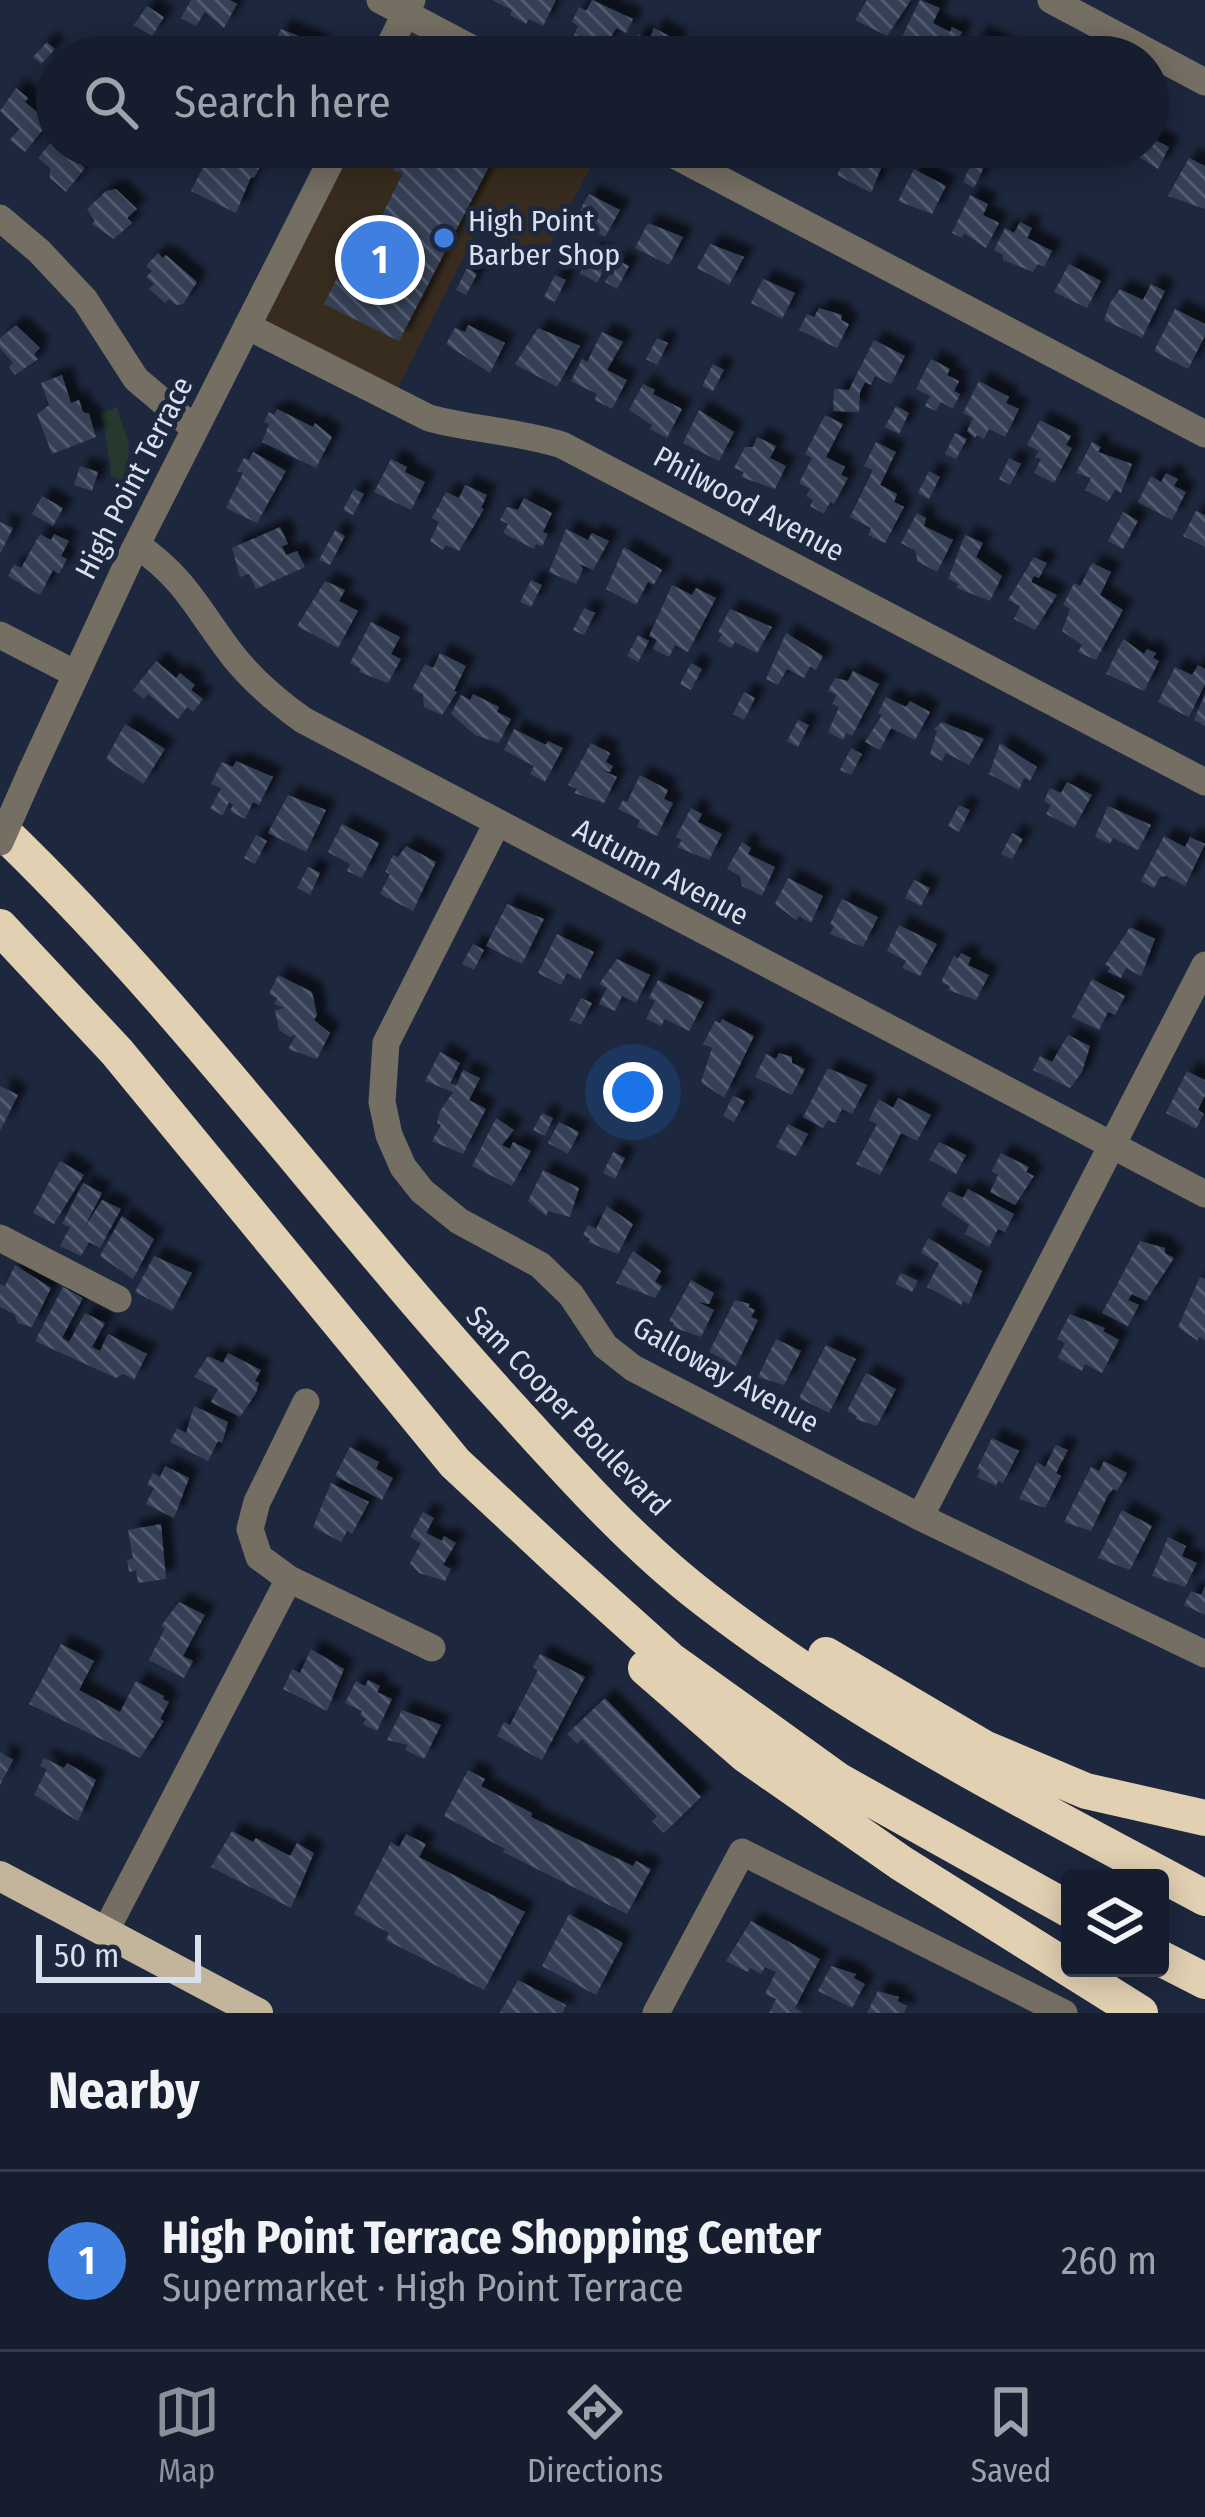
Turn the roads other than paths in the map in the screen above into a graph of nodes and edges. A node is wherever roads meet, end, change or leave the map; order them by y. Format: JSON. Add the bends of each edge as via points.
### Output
{"nodes":[{"id":1,"x":1051,"y":0,"type":"edge"},
{"id":2,"x":399,"y":5,"type":"edge"},
{"id":3,"x":390,"y":36,"type":"edge"},
{"id":4,"x":452,"y":36,"type":"edge"},
{"id":5,"x":1119,"y":36,"type":"edge"},
{"id":6,"x":1169,"y":63,"type":"edge"},
{"id":7,"x":1205,"y":82,"type":"edge"},
{"id":8,"x":327,"y":168,"type":"edge"},
{"id":9,"x":699,"y":168,"type":"edge"},
{"id":10,"x":0,"y":218,"type":"edge"},
{"id":11,"x":248,"y":326,"type":"junction"},
{"id":12,"x":195,"y":429,"type":"junction"},
{"id":13,"x":1205,"y":434,"type":"edge"},
{"id":14,"x":137,"y":545,"type":"junction"},
{"id":15,"x":0,"y":635,"type":"edge"},
{"id":16,"x":74,"y":674,"type":"junction"},
{"id":17,"x":1205,"y":782,"type":"edge"},
{"id":18,"x":497,"y":823,"type":"junction"},
{"id":19,"x":0,"y":829,"type":"edge"},
{"id":20,"x":0,"y":842,"type":"edge"},
{"id":21,"x":0,"y":927,"type":"edge"},
{"id":22,"x":1205,"y":964,"type":"edge"},
{"id":23,"x":1113,"y":1143,"type":"junction"},
{"id":24,"x":1205,"y":1194,"type":"edge"},
{"id":25,"x":0,"y":1238,"type":"edge"},
{"id":26,"x":118,"y":1299,"type":"dead end"},
{"id":27,"x":306,"y":1402,"type":"dead end"},
{"id":28,"x":455,"y":1463,"type":"junction"},
{"id":29,"x":581,"y":1486,"type":"junction"},
{"id":30,"x":920,"y":1517,"type":"junction"},
{"id":31,"x":290,"y":1579,"type":"junction"},
{"id":32,"x":432,"y":1648,"type":"dead end"},
{"id":33,"x":1205,"y":1654,"type":"edge"},
{"id":34,"x":1205,"y":1819,"type":"edge"},
{"id":35,"x":0,"y":1876,"type":"edge"},
{"id":36,"x":1205,"y":1898,"type":"edge"},
{"id":37,"x":1061,"y":1905,"type":"edge"},
{"id":38,"x":105,"y":1932,"type":"junction"},
{"id":39,"x":1169,"y":1963,"type":"edge"},
{"id":40,"x":1205,"y":1982,"type":"edge"},
{"id":41,"x":258,"y":2013,"type":"edge"},
{"id":42,"x":656,"y":2013,"type":"edge"},
{"id":43,"x":1064,"y":2013,"type":"edge"},
{"id":44,"x":1140,"y":2013,"type":"edge"}],
"edges":[{"from":1,"to":5,"type":"street"},
{"from":2,"to":3,"type":"street"},
{"from":2,"to":4,"type":"street"},
{"from":6,"to":7,"type":"street"},
{"from":8,"to":11,"type":"street","name":"High Point Terrace"},
{"from":9,"to":13,"type":"street"},
{"from":10,"to":12,"type":"street","via":[[85,300],[136,379]]},
{"from":11,"to":12,"type":"street","name":"High Point Terrace"},
{"from":11,"to":17,"type":"street","name":"Philwood Avenue","via":[[428,418],[562,445]]},
{"from":12,"to":14,"type":"street","name":"High Point Terrace"},
{"from":14,"to":16,"type":"street","name":"High Point Terrace"},
{"from":14,"to":18,"type":"street","name":"Autumn Avenue","via":[[174,572],[236,659],[282,705]]},
{"from":15,"to":16,"type":"street"},
{"from":16,"to":20,"type":"street","name":"High Point Terrace","bridge":true},
{"from":18,"to":23,"type":"street","name":"Autumn Avenue"},
{"from":18,"to":30,"type":"street","name":"Galloway Avenue","via":[[386,1043],[382,1102],[403,1167],[445,1212],[540,1265],[572,1295],[605,1346],[633,1368]]},
{"from":19,"to":29,"type":"highway","name":"Sam Cooper Boulevard","via":[[180,1016],[398,1283]]},
{"from":21,"to":28,"type":"highway","via":[[117,1052]]},
{"from":22,"to":23,"type":"street"},
{"from":23,"to":24,"type":"street","name":"Autumn Avenue"},
{"from":23,"to":30,"type":"street"},
{"from":25,"to":26,"type":"street"},
{"from":27,"to":31,"type":"street","via":[[250,1529],[259,1557]]},
{"from":28,"to":37,"type":"highway","via":[[669,1659],[839,1781]]},
{"from":28,"to":44,"type":"highway","via":[[613,1638],[746,1756]]},
{"from":29,"to":34,"type":"highway","via":[[869,1683],[984,1748],[1086,1791]]},
{"from":29,"to":36,"type":"highway","name":"Sam Cooper Boulevard","via":[[704,1599],[883,1724]]},
{"from":30,"to":33,"type":"street","name":"Galloway Avenue"},
{"from":31,"to":32,"type":"street"},
{"from":31,"to":38,"type":"street"},
{"from":35,"to":38,"type":"main road"},
{"from":38,"to":41,"type":"main road"},
{"from":39,"to":40,"type":"highway"},
{"from":42,"to":43,"type":"street","via":[[742,1852]]}]}
